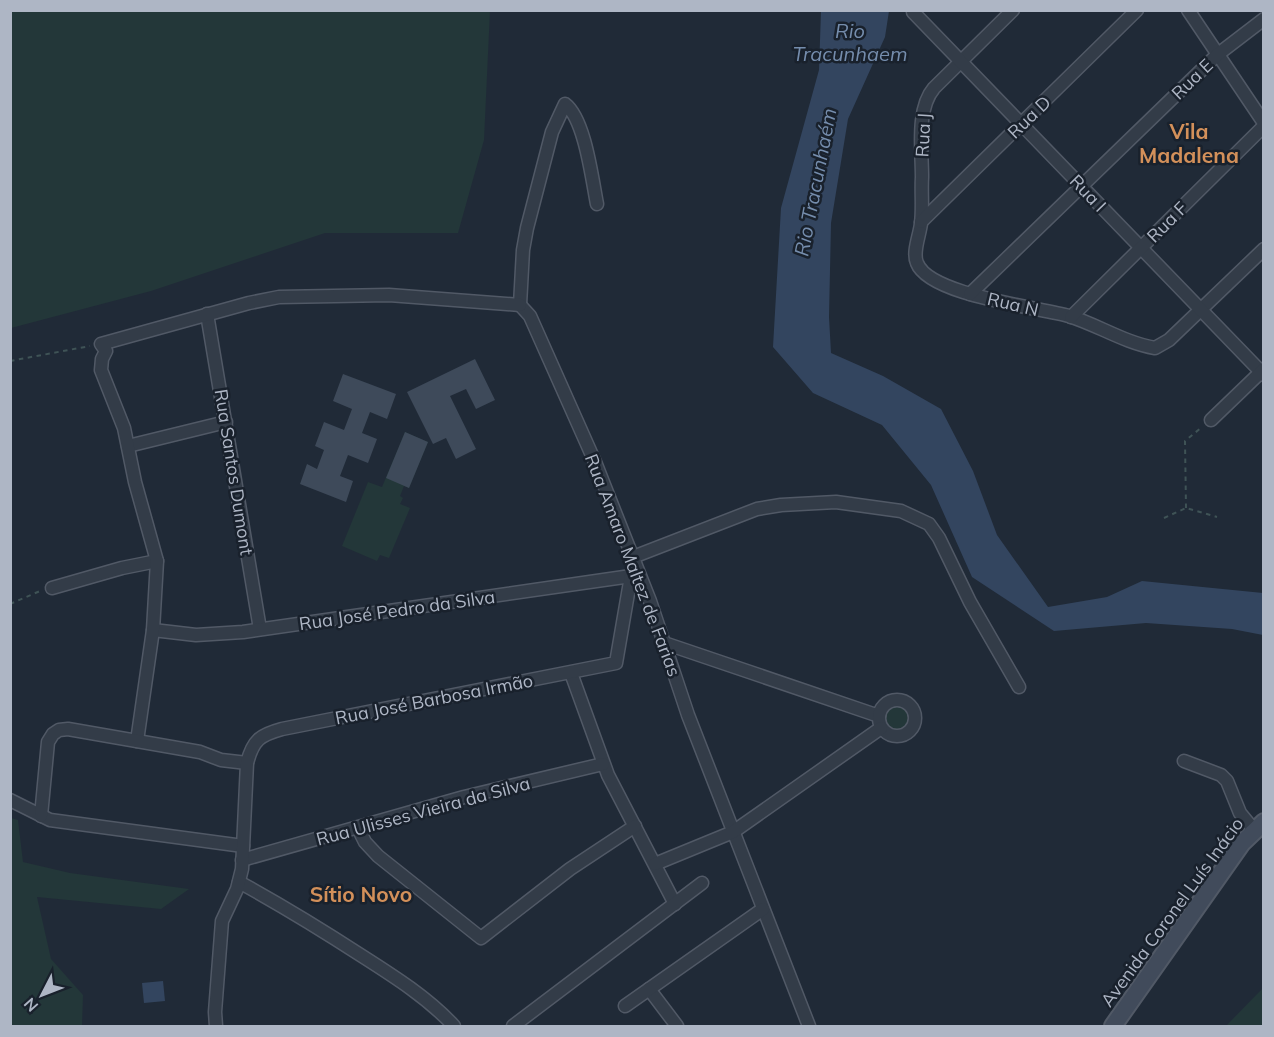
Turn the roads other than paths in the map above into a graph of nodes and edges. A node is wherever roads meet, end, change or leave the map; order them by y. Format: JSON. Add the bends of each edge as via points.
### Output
{"nodes":[{"id":1,"x":1013,"y":10,"type":"edge"},
{"id":2,"x":1137,"y":10,"type":"edge"},
{"id":3,"x":1188,"y":10,"type":"edge"},
{"id":4,"x":913,"y":12,"type":"edge"},
{"id":5,"x":1263,"y":19,"type":"edge"},
{"id":6,"x":1217,"y":55,"type":"junction"},
{"id":7,"x":961,"y":61,"type":"junction"},
{"id":8,"x":1022,"y":124,"type":"junction"},
{"id":9,"x":1263,"y":125,"type":"edge"},
{"id":10,"x":1082,"y":187,"type":"junction"},
{"id":11,"x":597,"y":204,"type":"dead end"},
{"id":12,"x":921,"y":222,"type":"junction"},
{"id":13,"x":1141,"y":248,"type":"junction"},
{"id":14,"x":1263,"y":249,"type":"edge"},
{"id":15,"x":970,"y":294,"type":"junction"},
{"id":16,"x":520,"y":305,"type":"junction"},
{"id":17,"x":1201,"y":310,"type":"junction"},
{"id":18,"x":207,"y":314,"type":"junction"},
{"id":19,"x":1071,"y":317,"type":"junction"},
{"id":20,"x":1262,"y":372,"type":"edge"},
{"id":21,"x":1211,"y":420,"type":"road end"},
{"id":22,"x":226,"y":422,"type":"junction"},
{"id":23,"x":128,"y":446,"type":"junction"},
{"id":24,"x":633,"y":557,"type":"junction"},
{"id":25,"x":157,"y":561,"type":"junction"},
{"id":26,"x":635,"y":575,"type":"junction"},
{"id":27,"x":52,"y":588,"type":"road end"},
{"id":28,"x":260,"y":629,"type":"junction"},
{"id":29,"x":153,"y":630,"type":"junction"},
{"id":30,"x":664,"y":643,"type":"junction"},
{"id":31,"x":571,"y":673,"type":"junction"},
{"id":32,"x":1019,"y":687,"type":"dead end"},
{"id":33,"x":137,"y":741,"type":"junction"},
{"id":34,"x":1184,"y":761,"type":"dead end"},
{"id":35,"x":248,"y":763,"type":"junction"},
{"id":36,"x":603,"y":764,"type":"junction"},
{"id":37,"x":10,"y":800,"type":"edge"},
{"id":38,"x":41,"y":816,"type":"junction"},
{"id":39,"x":635,"y":826,"type":"junction"},
{"id":40,"x":1259,"y":826,"type":"edge"},
{"id":41,"x":358,"y":828,"type":"junction"},
{"id":42,"x":733,"y":832,"type":"junction"},
{"id":43,"x":243,"y":846,"type":"junction"},
{"id":44,"x":242,"y":864,"type":"junction"},
{"id":45,"x":655,"y":864,"type":"junction"},
{"id":46,"x":239,"y":882,"type":"junction"},
{"id":47,"x":702,"y":883,"type":"dead end"},
{"id":48,"x":675,"y":904,"type":"junction"},
{"id":49,"x":763,"y":909,"type":"junction"},
{"id":50,"x":649,"y":989,"type":"junction"},
{"id":51,"x":625,"y":1006,"type":"dead end"},
{"id":52,"x":216,"y":1026,"type":"edge"},
{"id":53,"x":454,"y":1026,"type":"edge"},
{"id":54,"x":513,"y":1026,"type":"edge"},
{"id":55,"x":677,"y":1026,"type":"edge"},
{"id":56,"x":808,"y":1026,"type":"edge"},
{"id":57,"x":1113,"y":1026,"type":"edge"}],
"edges":[{"from":1,"to":7,"type":"street","name":"Rua J"},
{"from":2,"to":8,"type":"street","name":"Rua D"},
{"from":3,"to":6,"type":"street"},
{"from":4,"to":7,"type":"street","name":"Rua I"},
{"from":5,"to":6,"type":"street","name":"Rua E"},
{"from":6,"to":9,"type":"street"},
{"from":6,"to":10,"type":"street","name":"Rua E"},
{"from":7,"to":8,"type":"street","name":"Rua I"},
{"from":7,"to":12,"type":"street","name":"Rua J","via":[[929,93],[923,108]]},
{"from":8,"to":10,"type":"street","name":"Rua I"},
{"from":8,"to":12,"type":"street","name":"Rua D"},
{"from":9,"to":13,"type":"street","name":"Rua F"},
{"from":10,"to":13,"type":"street","name":"Rua I"},
{"from":10,"to":15,"type":"street","name":"Rua E"},
{"from":11,"to":16,"type":"street","via":[[580,127],[565,104],[552,132],[527,228]]},
{"from":12,"to":15,"type":"street","name":"Rua N","via":[[915,257],[920,269],[932,281]]},
{"from":13,"to":17,"type":"street","name":"Rua I"},
{"from":13,"to":19,"type":"street","name":"Rua F"},
{"from":14,"to":17,"type":"street"},
{"from":15,"to":19,"type":"street","name":"Rua N"},
{"from":16,"to":18,"type":"street","via":[[389,295],[279,297]]},
{"from":16,"to":24,"type":"street","name":"Rua Amaro Maltez de Farias","via":[[530,316]]},
{"from":17,"to":19,"type":"street","name":"Rua N","via":[[1155,348]]},
{"from":17,"to":20,"type":"street","name":"Rua I"},
{"from":18,"to":22,"type":"street","name":"Rua Santos Dumont"},
{"from":18,"to":23,"type":"street","via":[[101,344],[106,351],[101,370]]},
{"from":20,"to":21,"type":"street"},
{"from":22,"to":23,"type":"street"},
{"from":22,"to":28,"type":"street","name":"Rua Santos Dumont"},
{"from":23,"to":25,"type":"street"},
{"from":24,"to":26,"type":"street","name":"Rua Amaro Maltez de Farias"},
{"from":24,"to":32,"type":"street","via":[[757,509],[836,502],[901,511],[929,524],[939,538]]},
{"from":25,"to":27,"type":"street"},
{"from":25,"to":29,"type":"street"},
{"from":26,"to":28,"type":"street","name":"Rua José Pedro da Silva"},
{"from":26,"to":30,"type":"street","name":"Rua Amaro Maltez de Farias"},
{"from":26,"to":31,"type":"street","name":"Rua José Barbosa Irmão","via":[[616,663]]},
{"from":28,"to":29,"type":"street","name":"Rua José Pedro da Silva","via":[[196,635]]},
{"from":29,"to":33,"type":"street"},
{"from":30,"to":42,"type":"street","name":"Rua Amaro Maltez de Farias"},
{"from":30,"to":42,"type":"street","via":[[880,722]]},
{"from":31,"to":35,"type":"street","name":"Rua José Barbosa Irmão","via":[[264,734],[251,750]]},
{"from":31,"to":36,"type":"street"},
{"from":33,"to":35,"type":"street"},
{"from":33,"to":38,"type":"street","via":[[68,729],[53,734],[48,742]]},
{"from":34,"to":40,"type":"street","via":[[1221,775],[1240,813]]},
{"from":35,"to":43,"type":"street"},
{"from":36,"to":39,"type":"street"},
{"from":36,"to":41,"type":"street","name":"Rua Ulisses Vieira da Silva","via":[[464,797]]},
{"from":37,"to":38,"type":"street"},
{"from":38,"to":43,"type":"street"},
{"from":39,"to":41,"type":"street","via":[[570,869],[481,938],[378,856]]},
{"from":39,"to":45,"type":"street"},
{"from":40,"to":57,"type":"street","name":"Avenida Coronel Luís Inácio"},
{"from":41,"to":44,"type":"street","name":"Rua Ulisses Vieira da Silva"},
{"from":42,"to":45,"type":"street"},
{"from":42,"to":49,"type":"street","name":"Rua Amaro Maltez de Farias"},
{"from":43,"to":44,"type":"street"},
{"from":44,"to":46,"type":"street"},
{"from":45,"to":48,"type":"street"},
{"from":46,"to":52,"type":"street","via":[[222,921]]},
{"from":46,"to":53,"type":"street","via":[[294,912],[401,981]]},
{"from":47,"to":48,"type":"street"},
{"from":48,"to":54,"type":"street"},
{"from":49,"to":50,"type":"street"},
{"from":49,"to":56,"type":"street","name":"Rua Amaro Maltez de Farias"},
{"from":50,"to":51,"type":"street"},
{"from":50,"to":55,"type":"street"}]}
